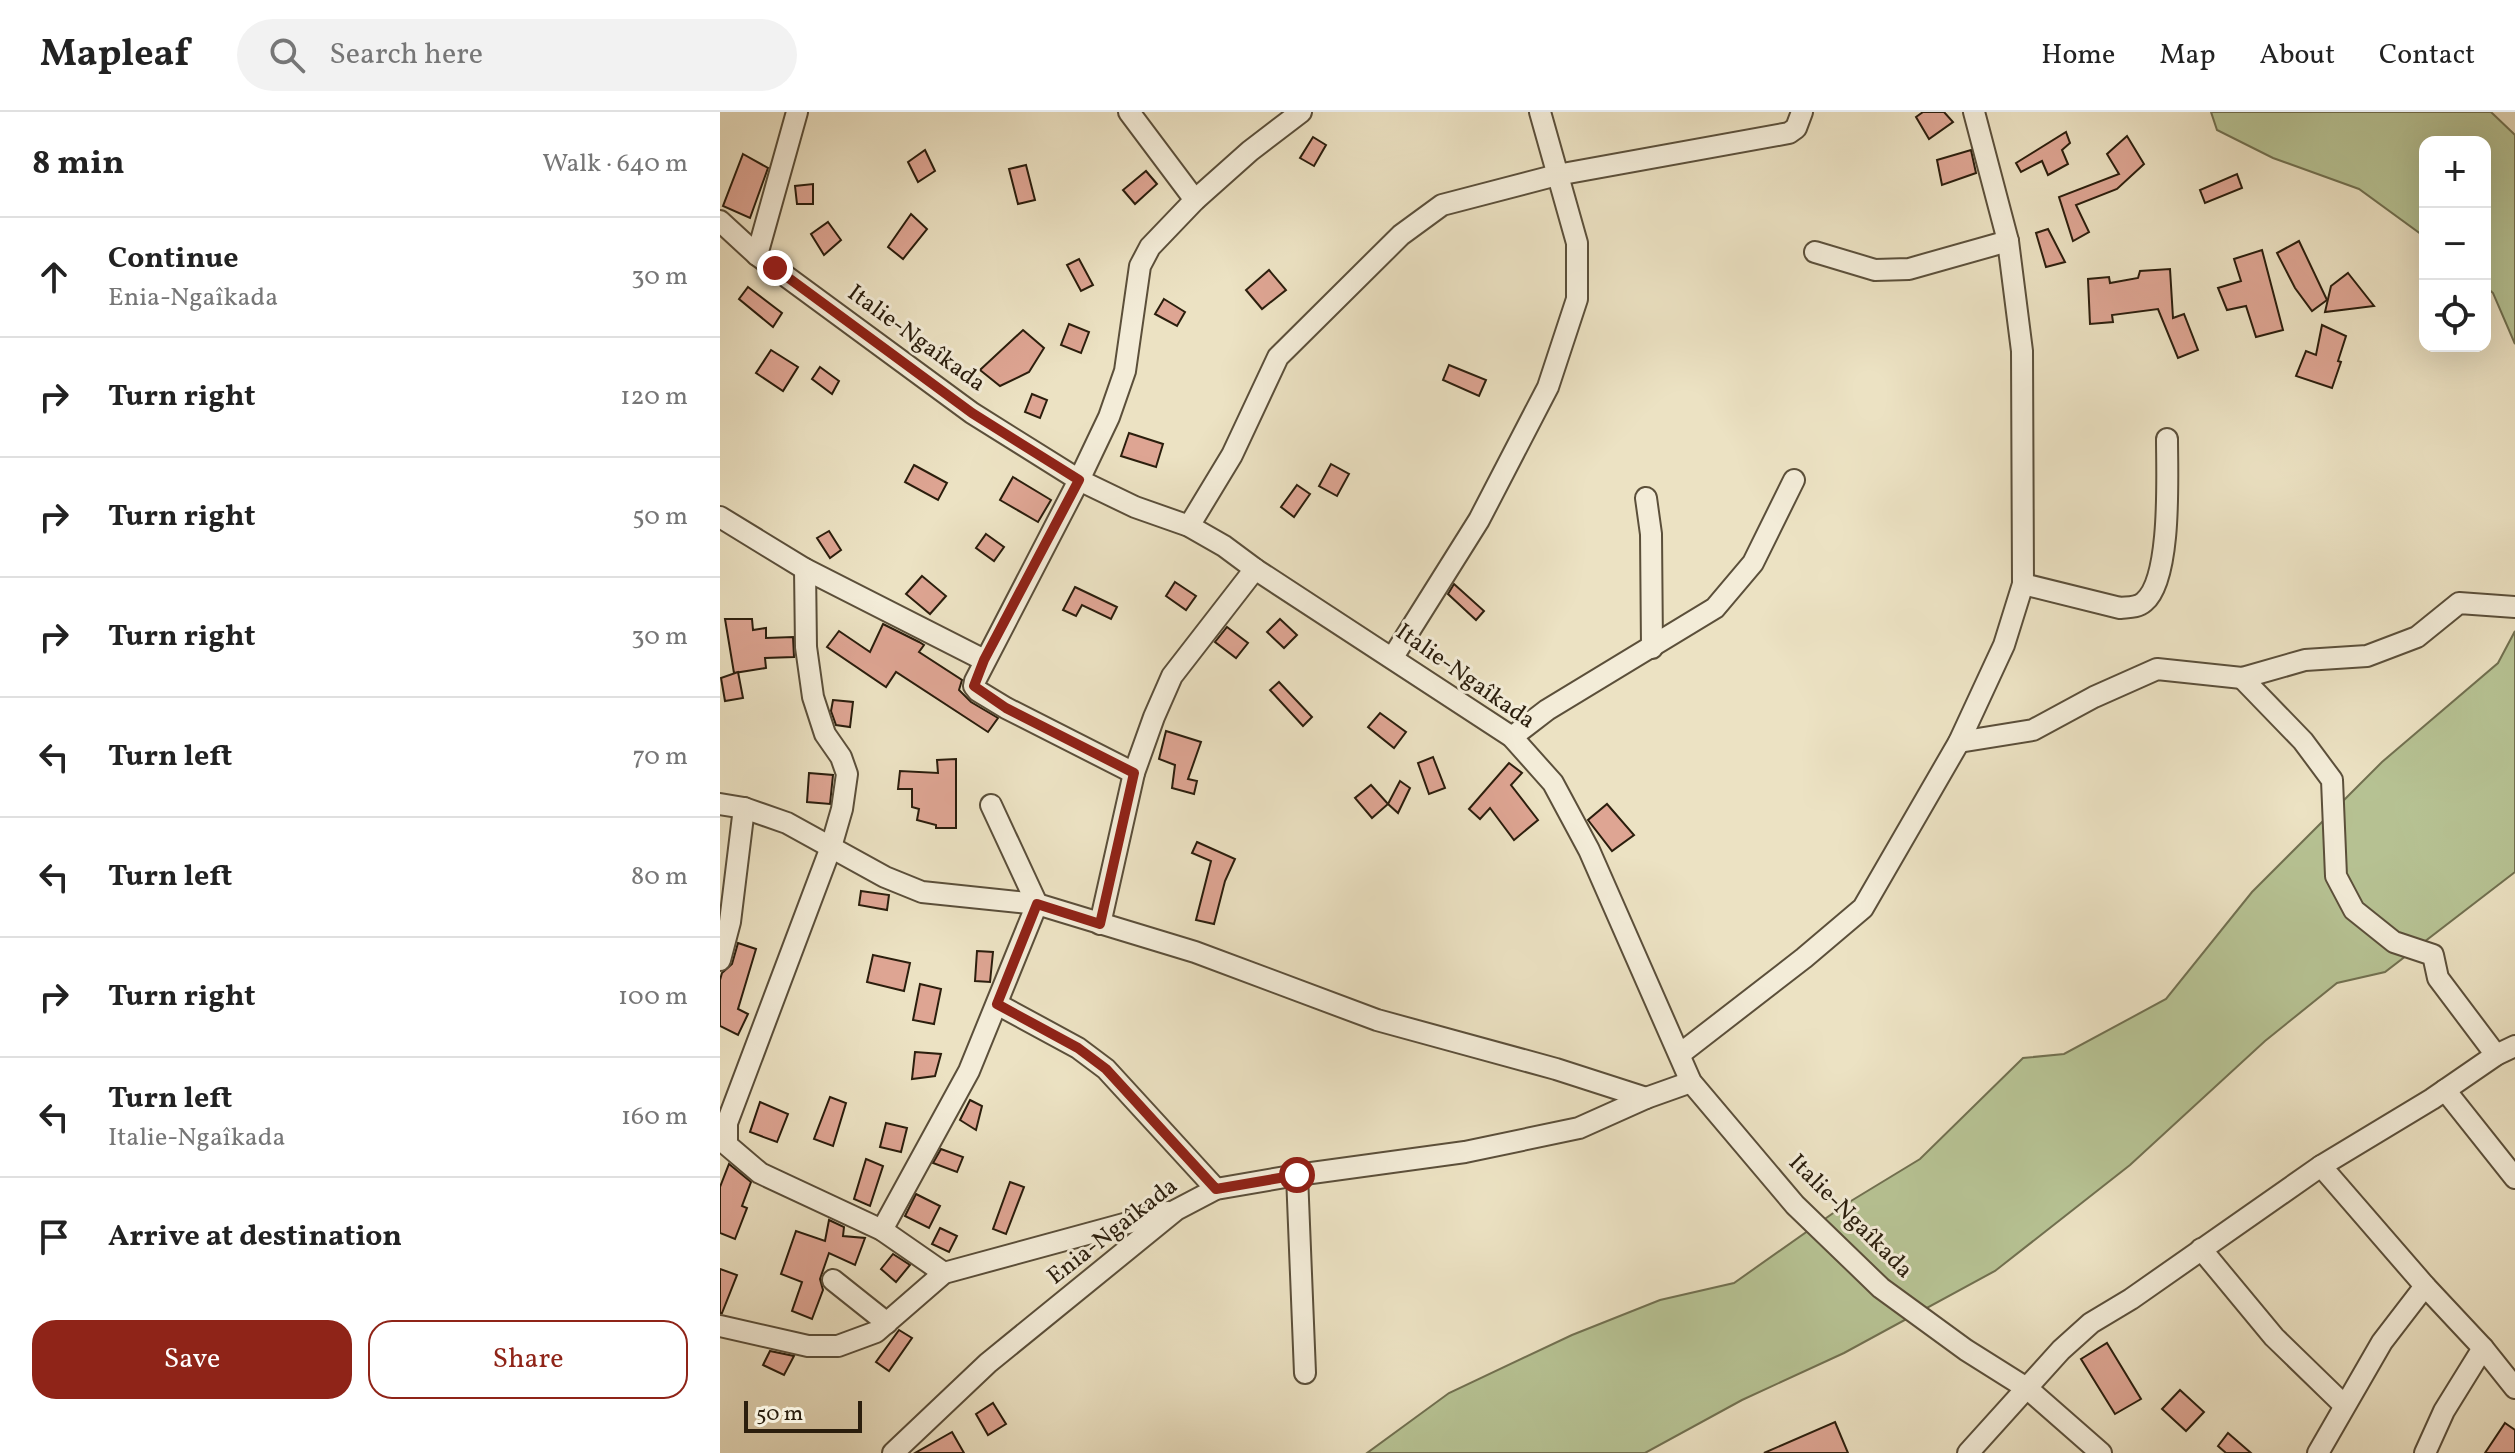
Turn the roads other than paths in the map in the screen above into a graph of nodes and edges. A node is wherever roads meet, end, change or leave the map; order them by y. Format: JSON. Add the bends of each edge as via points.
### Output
{"nodes":[{"id":1,"x":797,"y":112,"type":"edge"},
{"id":2,"x":1129,"y":112,"type":"edge"},
{"id":3,"x":1301,"y":112,"type":"edge"},
{"id":4,"x":1540,"y":112,"type":"edge"},
{"id":5,"x":1802,"y":112,"type":"edge"},
{"id":6,"x":1974,"y":112,"type":"edge"},
{"id":7,"x":1557,"y":175,"type":"junction"},
{"id":8,"x":1195,"y":200,"type":"junction"},
{"id":9,"x":721,"y":224,"type":"edge"},
{"id":10,"x":2008,"y":241,"type":"junction"},
{"id":11,"x":1815,"y":252,"type":"dead end"},
{"id":12,"x":757,"y":255,"type":"junction"},
{"id":13,"x":2167,"y":439,"type":"dead end"},
{"id":14,"x":1079,"y":480,"type":"junction"},
{"id":15,"x":1794,"y":480,"type":"dead end"},
{"id":16,"x":1646,"y":498,"type":"dead end"},
{"id":17,"x":720,"y":517,"type":"edge"},
{"id":18,"x":1189,"y":526,"type":"junction"},
{"id":19,"x":805,"y":569,"type":"junction"},
{"id":20,"x":1255,"y":569,"type":"junction"},
{"id":21,"x":2023,"y":584,"type":"junction"},
{"id":22,"x":2515,"y":607,"type":"edge"},
{"id":23,"x":1652,"y":648,"type":"junction"},
{"id":24,"x":1393,"y":657,"type":"junction"},
{"id":25,"x":984,"y":660,"type":"junction"},
{"id":26,"x":2242,"y":678,"type":"junction"},
{"id":27,"x":1512,"y":737,"type":"junction"},
{"id":28,"x":1959,"y":742,"type":"junction"},
{"id":29,"x":1134,"y":773,"type":"junction"},
{"id":30,"x":720,"y":804,"type":"edge"},
{"id":31,"x":991,"y":805,"type":"dead end"},
{"id":32,"x":744,"y":808,"type":"junction"},
{"id":33,"x":831,"y":847,"type":"junction"},
{"id":34,"x":1037,"y":904,"type":"junction"},
{"id":35,"x":1100,"y":924,"type":"junction"},
{"id":36,"x":720,"y":960,"type":"edge"},
{"id":37,"x":997,"y":1004,"type":"junction"},
{"id":38,"x":2506,"y":1051,"type":"edge"},
{"id":39,"x":1680,"y":1054,"type":"junction"},
{"id":40,"x":1691,"y":1082,"type":"junction"},
{"id":41,"x":2445,"y":1090,"type":"junction"},
{"id":42,"x":1646,"y":1098,"type":"junction"},
{"id":43,"x":724,"y":1123,"type":"edge"},
{"id":44,"x":2321,"y":1166,"type":"junction"},
{"id":45,"x":1297,"y":1175,"type":"junction"},
{"id":46,"x":2515,"y":1178,"type":"edge"},
{"id":47,"x":1216,"y":1189,"type":"junction"},
{"id":48,"x":1176,"y":1210,"type":"junction"},
{"id":49,"x":882,"y":1230,"type":"junction"},
{"id":50,"x":2201,"y":1249,"type":"junction"},
{"id":51,"x":944,"y":1273,"type":"junction"},
{"id":52,"x":833,"y":1280,"type":"dead end"},
{"id":53,"x":2425,"y":1286,"type":"junction"},
{"id":54,"x":887,"y":1323,"type":"junction"},
{"id":55,"x":720,"y":1326,"type":"edge"},
{"id":56,"x":2483,"y":1348,"type":"junction"},
{"id":57,"x":1305,"y":1373,"type":"dead end"},
{"id":58,"x":2515,"y":1388,"type":"edge"},
{"id":59,"x":2028,"y":1389,"type":"junction"},
{"id":60,"x":2344,"y":1405,"type":"junction"},
{"id":61,"x":893,"y":1453,"type":"edge"},
{"id":62,"x":1968,"y":1453,"type":"edge"},
{"id":63,"x":2101,"y":1453,"type":"edge"},
{"id":64,"x":2318,"y":1453,"type":"edge"},
{"id":65,"x":2425,"y":1453,"type":"edge"}],
"edges":[{"from":1,"to":12,"type":"street"},
{"from":2,"to":8,"type":"street"},
{"from":3,"to":8,"type":"street"},
{"from":4,"to":7,"type":"street"},
{"from":5,"to":7,"type":"street","via":[[1789,133]]},
{"from":6,"to":10,"type":"street"},
{"from":7,"to":18,"type":"street","via":[[1442,205],[1401,235],[1278,357],[1232,455]]},
{"from":7,"to":24,"type":"street","via":[[1577,243],[1577,299],[1548,387],[1479,520]]},
{"from":8,"to":14,"type":"street","via":[[1150,247],[1140,266],[1125,371]]},
{"from":9,"to":12,"type":"street","name":"Italie-Ngaîkada"},
{"from":10,"to":11,"type":"street","via":[[1909,269],[1875,270]]},
{"from":10,"to":21,"type":"street","via":[[2022,351]]},
{"from":12,"to":14,"type":"street","name":"Italie-Ngaîkada","via":[[972,413]]},
{"from":13,"to":21,"type":"street","via":[[2168,523],[2147,600],[2120,608]]},
{"from":14,"to":18,"type":"street","name":"Italie-Ngaîkada"},
{"from":14,"to":25,"type":"street"},
{"from":15,"to":23,"type":"street","via":[[1744,574],[1715,608]]},
{"from":16,"to":23,"type":"street"},
{"from":17,"to":19,"type":"street"},
{"from":18,"to":20,"type":"street","name":"Italie-Ngaîkada"},
{"from":19,"to":25,"type":"street"},
{"from":19,"to":33,"type":"street","via":[[813,697],[847,774]]},
{"from":20,"to":24,"type":"street","name":"Italie-Ngaîkada"},
{"from":20,"to":29,"type":"street","via":[[1172,676]]},
{"from":21,"to":28,"type":"street","via":[[2004,645]]},
{"from":22,"to":26,"type":"street","via":[[2459,603],[2417,637],[2367,656],[2305,660]]},
{"from":23,"to":27,"type":"street","via":[[1547,710]]},
{"from":24,"to":27,"type":"street","name":"Italie-Ngaîkada"},
{"from":25,"to":29,"type":"street","via":[[974,686],[978,691]]},
{"from":26,"to":28,"type":"street","via":[[2157,669],[2033,730]]},
{"from":26,"to":38,"type":"street","via":[[2303,741],[2332,780],[2336,876],[2354,910],[2394,942],[2433,955],[2438,978]]},
{"from":27,"to":39,"type":"street","name":"Italie-Ngaîkada","via":[[1553,783],[1589,850]]},
{"from":28,"to":39,"type":"street","via":[[1863,908]]},
{"from":29,"to":35,"type":"street"},
{"from":30,"to":32,"type":"street"},
{"from":31,"to":34,"type":"street"},
{"from":32,"to":33,"type":"street"},
{"from":32,"to":36,"type":"street"},
{"from":33,"to":34,"type":"street","via":[[922,892]]},
{"from":33,"to":43,"type":"street"},
{"from":34,"to":35,"type":"street"},
{"from":34,"to":37,"type":"street"},
{"from":35,"to":42,"type":"street","via":[[1195,952],[1377,1020]]},
{"from":37,"to":47,"type":"street","via":[[1106,1069]]},
{"from":37,"to":49,"type":"street","via":[[969,1071]]},
{"from":38,"to":41,"type":"street"},
{"from":39,"to":40,"type":"street","name":"Italie-Ngaîkada"},
{"from":40,"to":42,"type":"street","name":"Enia-Ngaîkada"},
{"from":40,"to":59,"type":"street","name":"Italie-Ngaîkada","via":[[1795,1205],[1881,1288]]},
{"from":41,"to":44,"type":"street"},
{"from":41,"to":46,"type":"street"},
{"from":42,"to":45,"type":"street","name":"Enia-Ngaîkada","via":[[1579,1128],[1465,1152]]},
{"from":43,"to":49,"type":"street","via":[[727,1145],[760,1173]]},
{"from":44,"to":50,"type":"street"},
{"from":44,"to":53,"type":"street"},
{"from":45,"to":47,"type":"street","name":"Enia-Ngaîkada"},
{"from":45,"to":57,"type":"street"},
{"from":47,"to":48,"type":"street","name":"Enia-Ngaîkada"},
{"from":48,"to":51,"type":"street"},
{"from":48,"to":61,"type":"street","name":"Enia-Ngaîkada","via":[[988,1363]]},
{"from":49,"to":51,"type":"street"},
{"from":50,"to":59,"type":"street","via":[[2091,1323]]},
{"from":50,"to":60,"type":"street","via":[[2274,1337]]},
{"from":51,"to":54,"type":"street"},
{"from":52,"to":54,"type":"street"},
{"from":53,"to":56,"type":"street"},
{"from":53,"to":60,"type":"street","via":[[2382,1342]]},
{"from":54,"to":55,"type":"street","via":[[838,1346],[808,1346]]},
{"from":56,"to":58,"type":"street"},
{"from":56,"to":65,"type":"street"},
{"from":59,"to":62,"type":"street"},
{"from":59,"to":63,"type":"street","name":"Italie-Ngaîkada"},
{"from":60,"to":64,"type":"street"}]}
